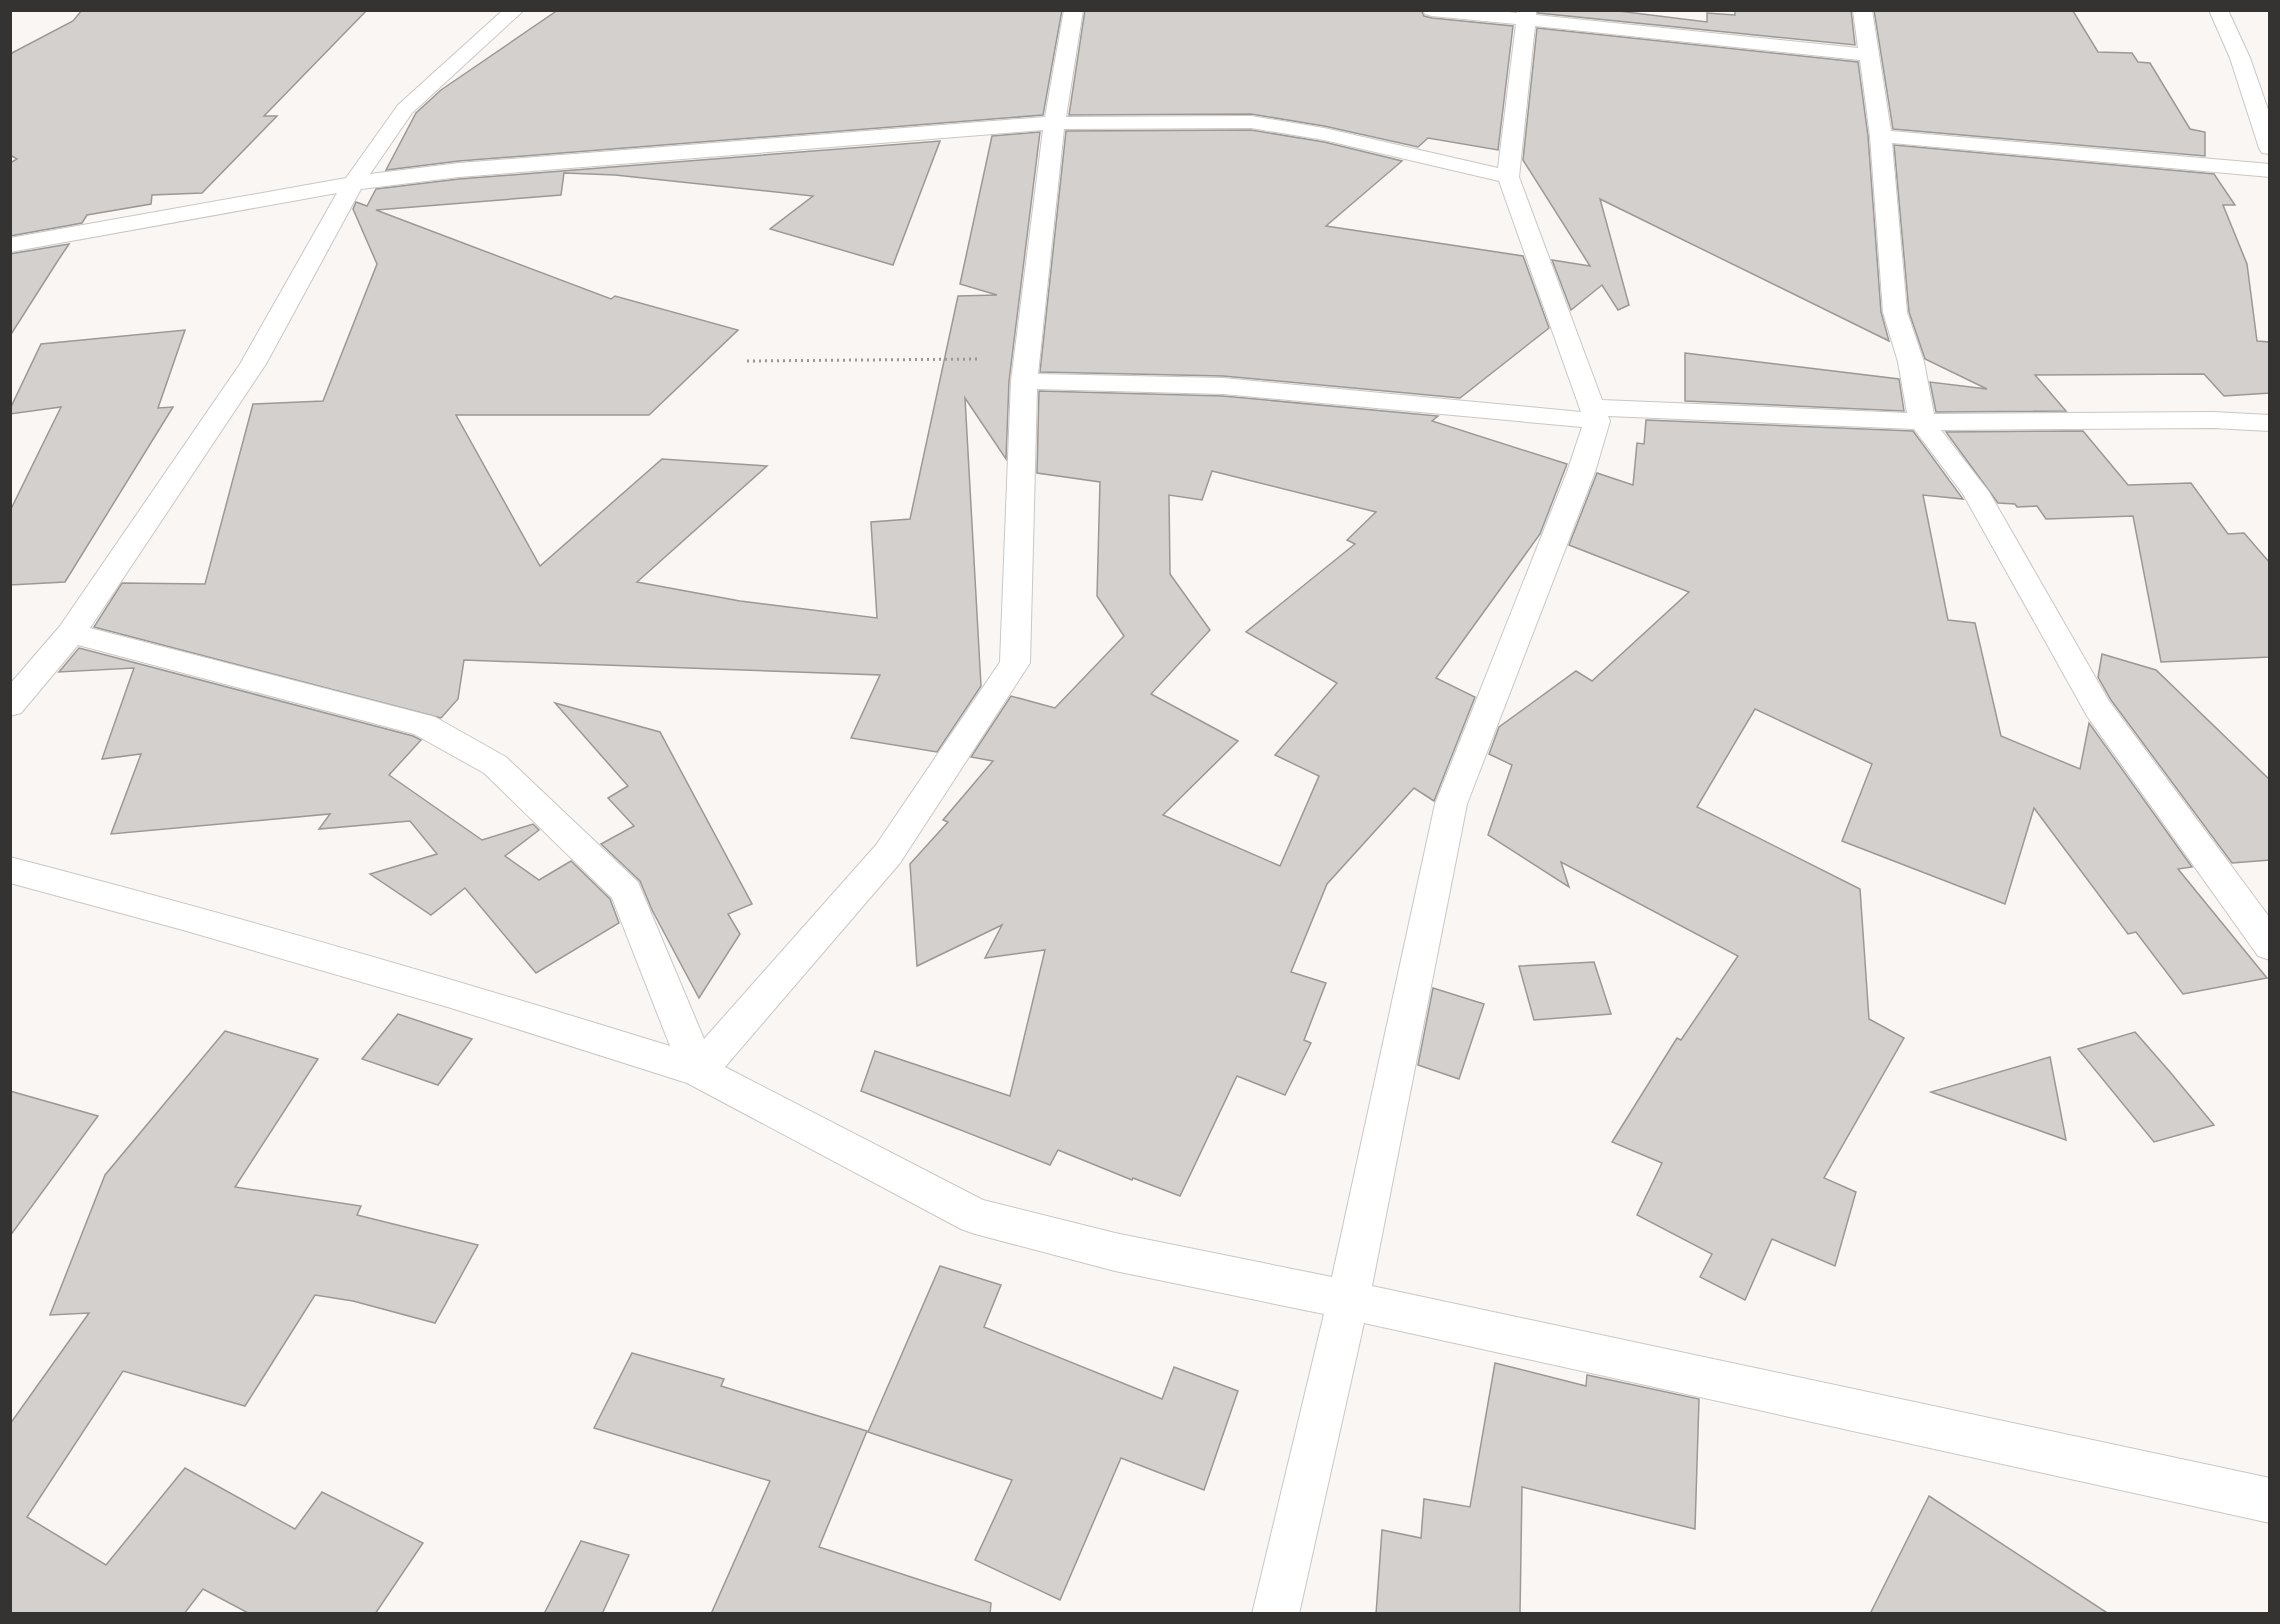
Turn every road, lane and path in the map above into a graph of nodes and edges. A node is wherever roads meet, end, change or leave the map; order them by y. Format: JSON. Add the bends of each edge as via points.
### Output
{"nodes":[{"id":1,"x":515,"y":10,"type":"edge"},
{"id":2,"x":1074,"y":10,"type":"edge"},
{"id":3,"x":1432,"y":10,"type":"edge"},
{"id":4,"x":1862,"y":10,"type":"edge"},
{"id":5,"x":2218,"y":10,"type":"edge"},
{"id":6,"x":1526,"y":15,"type":"edge"},
{"id":7,"x":1869,"y":55,"type":"junction"},
{"id":8,"x":1054,"y":123,"type":"junction"},
{"id":9,"x":1881,"y":136,"type":"junction"},
{"id":10,"x":2270,"y":148,"type":"edge"},
{"id":11,"x":2270,"y":171,"type":"edge"},
{"id":12,"x":1508,"y":177,"type":"junction"},
{"id":13,"x":353,"y":183,"type":"junction"},
{"id":14,"x":10,"y":245,"type":"edge"},
{"id":15,"x":747,"y":361,"type":"dead end"},
{"id":16,"x":1025,"y":370,"type":"junction"},
{"id":17,"x":1594,"y":414,"type":"junction"},
{"id":18,"x":1922,"y":422,"type":"junction"},
{"id":19,"x":2270,"y":423,"type":"edge"},
{"id":20,"x":71,"y":633,"type":"junction"},
{"id":21,"x":10,"y":705,"type":"edge"},
{"id":22,"x":10,"y":870,"type":"edge"},
{"id":23,"x":2270,"y":946,"type":"edge"},
{"id":24,"x":698,"y":1071,"type":"junction"},
{"id":25,"x":1348,"y":1300,"type":"junction"},
{"id":26,"x":2270,"y":1501,"type":"edge"},
{"id":27,"x":1275,"y":1614,"type":"edge"}],
"edges":[{"from":1,"to":13,"type":"street","via":[[405,109]]},
{"from":2,"to":8,"type":"street"},
{"from":3,"to":6,"type":"street"},
{"from":4,"to":7,"type":"street"},
{"from":5,"to":10,"type":"street","via":[[2240,58]]},
{"from":6,"to":7,"type":"street"},
{"from":6,"to":12,"type":"street"},
{"from":7,"to":9,"type":"street"},
{"from":8,"to":12,"type":"street","via":[[1251,122],[1324,134]]},
{"from":8,"to":13,"type":"street","via":[[471,169]]},
{"from":8,"to":16,"type":"street"},
{"from":9,"to":11,"type":"street"},
{"from":9,"to":18,"type":"street","via":[[1895,312],[1911,362]]},
{"from":12,"to":17,"type":"street"},
{"from":13,"to":14,"type":"street"},
{"from":13,"to":20,"type":"street","via":[[252,364]]},
{"from":15,"to":16,"type":"path"},
{"from":16,"to":17,"type":"street"},
{"from":16,"to":24,"type":"street","via":[[1016,663],[888,854]]},
{"from":17,"to":18,"type":"street"},
{"from":17,"to":25,"type":"street","via":[[1581,472],[1451,804]]},
{"from":18,"to":19,"type":"street"},
{"from":18,"to":23,"type":"street","via":[[1975,492],[2098,708]]},
{"from":20,"to":21,"type":"street"},
{"from":20,"to":24,"type":"street","via":[[424,724],[495,765],[626,891]]},
{"from":22,"to":24,"type":"street","via":[[451,993]]},
{"from":24,"to":25,"type":"street","via":[[975,1216],[1115,1252]]},
{"from":25,"to":26,"type":"street"},
{"from":25,"to":27,"type":"street"}]}
